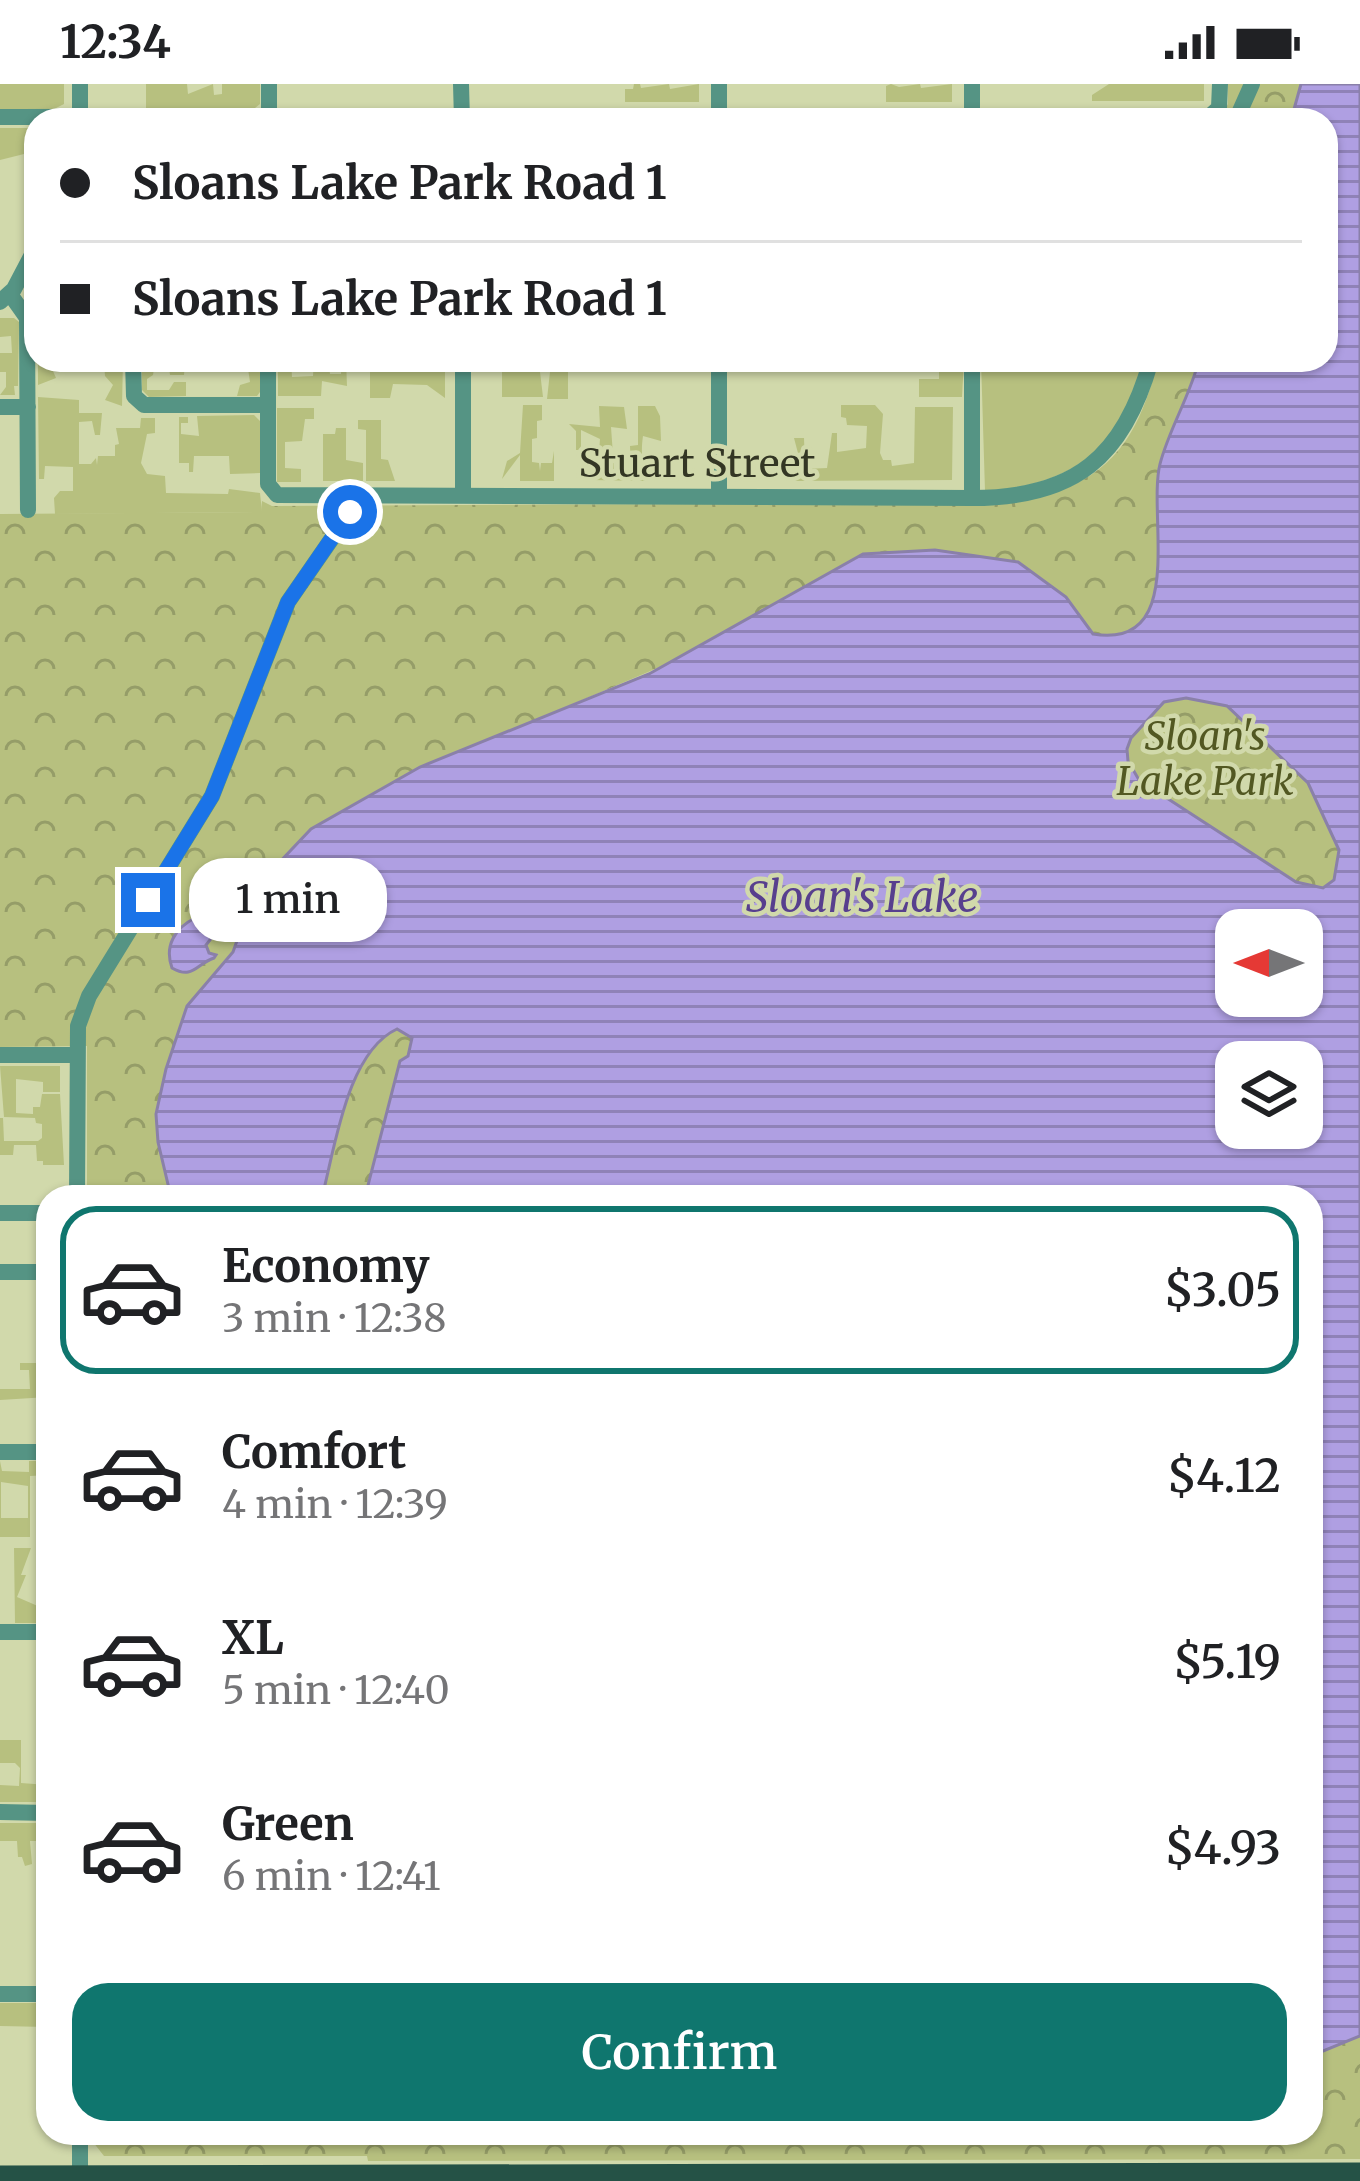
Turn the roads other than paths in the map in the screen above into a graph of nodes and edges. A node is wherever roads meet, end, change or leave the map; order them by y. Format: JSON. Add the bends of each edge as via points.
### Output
{"nodes":[{"id":1,"x":24,"y":267,"type":"edge"},
{"id":2,"x":5,"y":298,"type":"edge"},
{"id":3,"x":28,"y":372,"type":"edge"},
{"id":4,"x":134,"y":372,"type":"edge"},
{"id":5,"x":268,"y":372,"type":"edge"},
{"id":6,"x":463,"y":372,"type":"edge"},
{"id":7,"x":718,"y":372,"type":"edge"},
{"id":8,"x":972,"y":372,"type":"edge"},
{"id":9,"x":1147,"y":372,"type":"edge"},
{"id":10,"x":268,"y":405,"type":"junction"},
{"id":11,"x":0,"y":407,"type":"edge"},
{"id":12,"x":28,"y":407,"type":"junction"},
{"id":13,"x":362,"y":495,"type":"junction"},
{"id":14,"x":463,"y":495,"type":"junction"},
{"id":15,"x":718,"y":496,"type":"junction"},
{"id":16,"x":971,"y":498,"type":"junction"},
{"id":17,"x":28,"y":509,"type":"dead end"},
{"id":18,"x":77,"y":1054,"type":"junction"},
{"id":19,"x":0,"y":1055,"type":"edge"},
{"id":20,"x":77,"y":1185,"type":"edge"},
{"id":21,"x":0,"y":1213,"type":"edge"},
{"id":22,"x":36,"y":1213,"type":"edge"},
{"id":23,"x":0,"y":1272,"type":"edge"},
{"id":24,"x":36,"y":1272,"type":"edge"},
{"id":25,"x":0,"y":1453,"type":"edge"},
{"id":26,"x":36,"y":1453,"type":"edge"},
{"id":27,"x":0,"y":1632,"type":"edge"},
{"id":28,"x":36,"y":1632,"type":"edge"},
{"id":29,"x":0,"y":1812,"type":"edge"},
{"id":30,"x":36,"y":1813,"type":"edge"},
{"id":31,"x":0,"y":1994,"type":"edge"},
{"id":32,"x":36,"y":1994,"type":"edge"},
{"id":33,"x":80,"y":2145,"type":"edge"},
{"id":34,"x":1360,"y":2173,"type":"edge"},
{"id":35,"x":0,"y":2176,"type":"edge"},
{"id":36,"x":1205,"y":2177,"type":"edge"},
{"id":37,"x":80,"y":2178,"type":"edge"},
{"id":38,"x":453,"y":2178,"type":"edge"},
{"id":39,"x":828,"y":2178,"type":"edge"}],
"edges":[{"from":1,"to":2,"type":"street"},
{"from":3,"to":12,"type":"street"},
{"from":4,"to":10,"type":"street","via":[[134,394],[146,406]]},
{"from":5,"to":10,"type":"street"},
{"from":6,"to":14,"type":"street"},
{"from":7,"to":15,"type":"street"},
{"from":8,"to":16,"type":"street"},
{"from":9,"to":16,"type":"street","name":"Stuart Street","via":[[1133,416],[1102,456],[1040,489]]},
{"from":10,"to":13,"type":"street","name":"Stuart Street","via":[[273,494]]},
{"from":11,"to":12,"type":"street"},
{"from":12,"to":17,"type":"street"},
{"from":13,"to":14,"type":"street","name":"Stuart Street"},
{"from":13,"to":18,"type":"street","via":[[288,602],[212,796],[89,996]]},
{"from":14,"to":15,"type":"street","name":"Stuart Street"},
{"from":15,"to":16,"type":"street","name":"Stuart Street"},
{"from":18,"to":19,"type":"street"},
{"from":18,"to":20,"type":"street"},
{"from":21,"to":22,"type":"street"},
{"from":23,"to":24,"type":"street"},
{"from":25,"to":26,"type":"street"},
{"from":27,"to":28,"type":"street"},
{"from":29,"to":30,"type":"street"},
{"from":31,"to":32,"type":"street"},
{"from":33,"to":37,"type":"street"},
{"from":34,"to":36,"type":"main road"},
{"from":35,"to":37,"type":"main road"},
{"from":36,"to":39,"type":"main road"},
{"from":37,"to":38,"type":"main road"},
{"from":38,"to":39,"type":"main road"}]}
